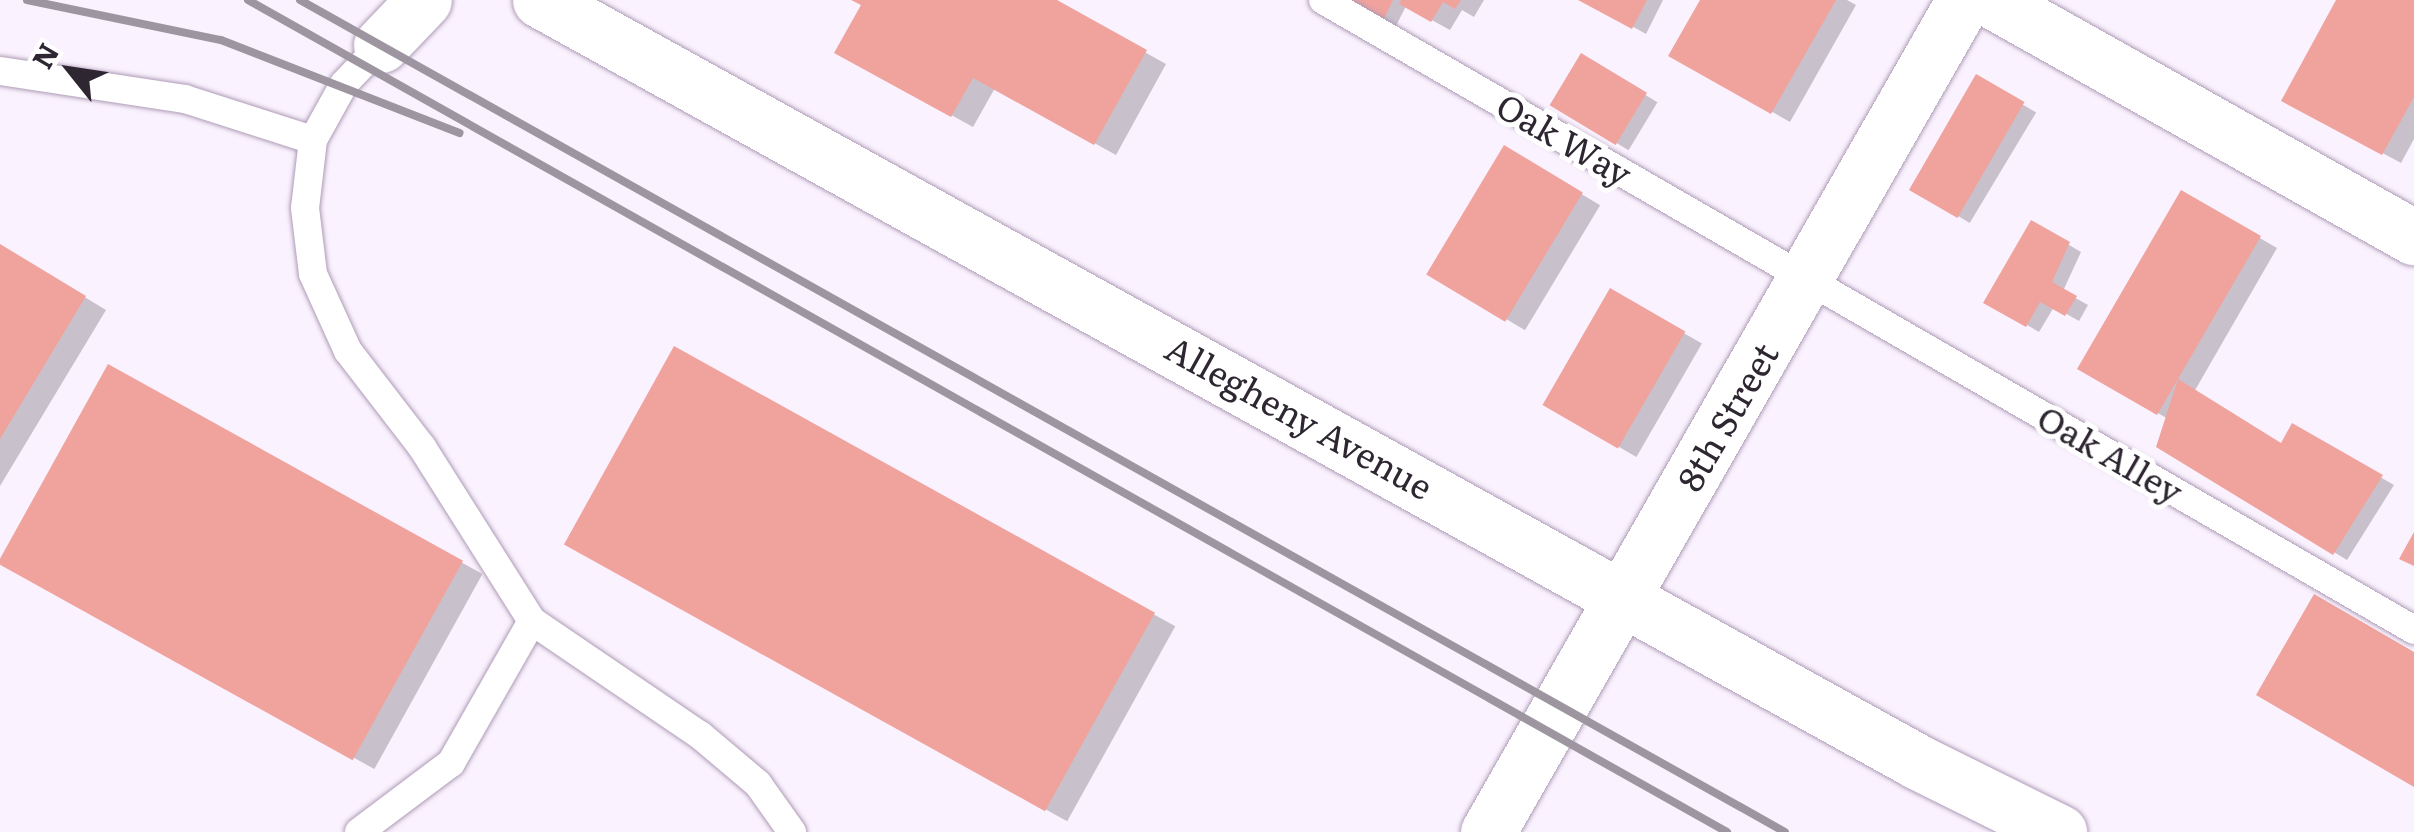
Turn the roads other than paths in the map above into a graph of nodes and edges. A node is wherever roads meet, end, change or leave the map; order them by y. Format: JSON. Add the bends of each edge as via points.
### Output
{"nodes":[{"id":1,"x":424,"y":0,"type":"edge"},
{"id":2,"x":540,"y":0,"type":"edge"},
{"id":3,"x":1323,"y":0,"type":"edge"},
{"id":4,"x":1964,"y":0,"type":"edge"},
{"id":5,"x":1991,"y":0,"type":"edge"},
{"id":6,"x":381,"y":45,"type":"joint"},
{"id":7,"x":0,"y":71,"type":"edge"},
{"id":8,"x":313,"y":140,"type":"junction"},
{"id":9,"x":2414,"y":237,"type":"edge"},
{"id":10,"x":1808,"y":275,"type":"junction"},
{"id":11,"x":1624,"y":594,"type":"junction"},
{"id":12,"x":532,"y":621,"type":"junction"},
{"id":13,"x":2414,"y":630,"type":"edge"},
{"id":14,"x":359,"y":832,"type":"edge"},
{"id":15,"x":792,"y":832,"type":"edge"},
{"id":16,"x":1488,"y":832,"type":"edge"},
{"id":17,"x":2059,"y":832,"type":"edge"}],
"edges":[{"from":1,"to":6,"type":"street"},
{"from":2,"to":11,"type":"street","name":"Allegheny Avenue"},
{"from":3,"to":10,"type":"lane","name":"Oak Way"},
{"from":4,"to":10,"type":"street","name":"8th Street"},
{"from":5,"to":9,"type":"street"},
{"from":6,"to":8,"type":"lane","via":[[344,84]]},
{"from":7,"to":8,"type":"lane","via":[[185,99]]},
{"from":8,"to":12,"type":"lane","via":[[305,208],[312,274],[348,351],[422,448]]},
{"from":10,"to":11,"type":"street","name":"8th Street"},
{"from":10,"to":13,"type":"lane","name":"Oak Alley"},
{"from":11,"to":16,"type":"street","name":"8th Street"},
{"from":11,"to":17,"type":"street","name":"Allegheny Avenue","via":[[1916,761]]},
{"from":12,"to":14,"type":"lane","via":[[451,763]]},
{"from":12,"to":15,"type":"lane","via":[[700,734],[758,784]]}]}
